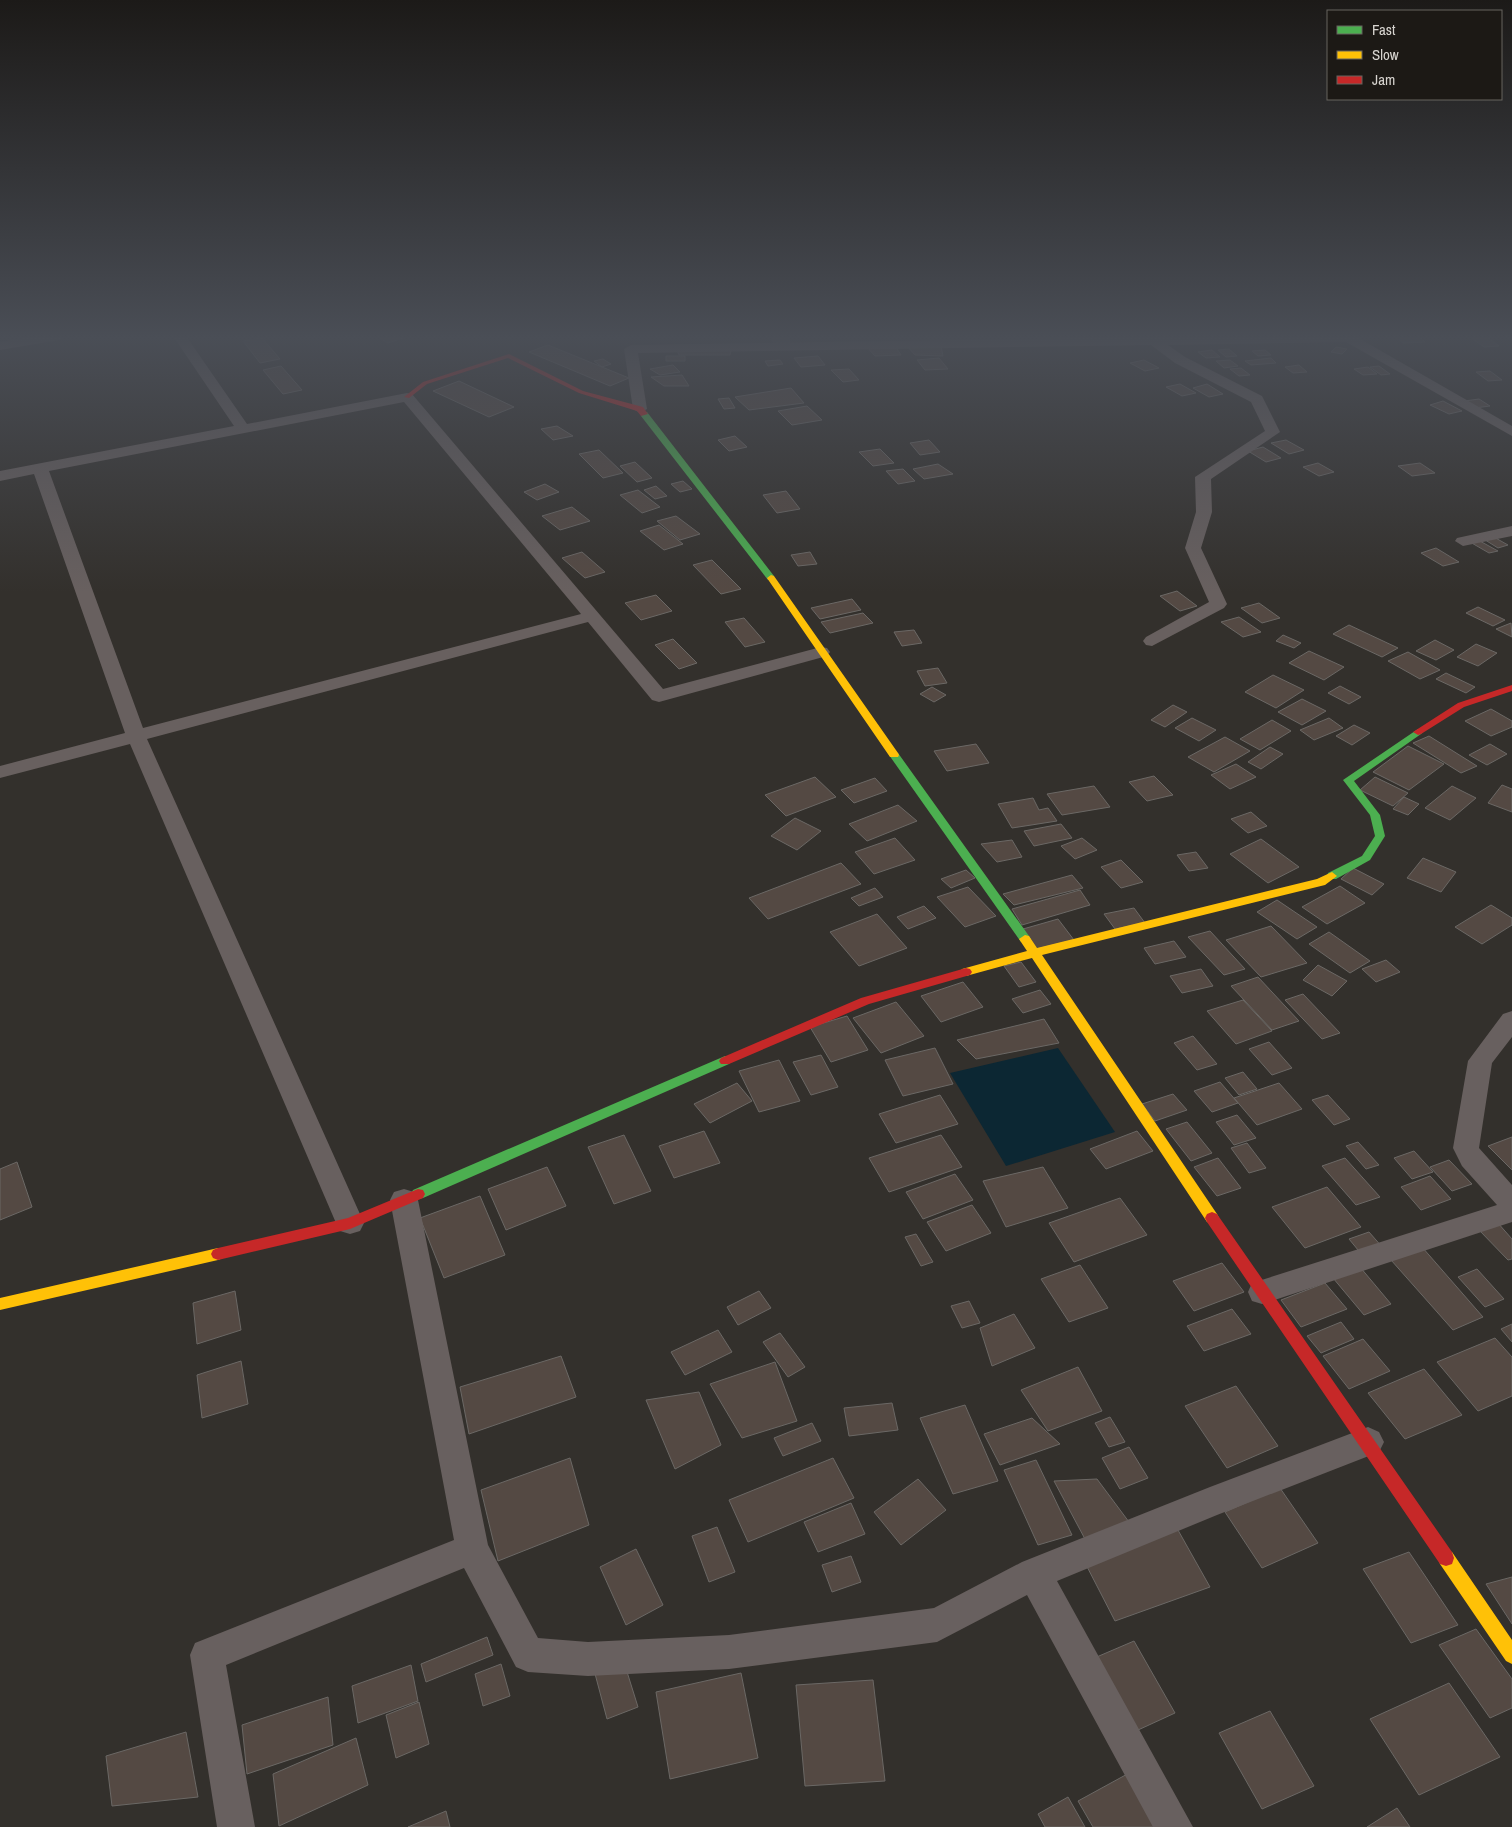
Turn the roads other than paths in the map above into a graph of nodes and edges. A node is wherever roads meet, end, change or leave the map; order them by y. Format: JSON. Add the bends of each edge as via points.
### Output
{"nodes":[{"id":1,"x":238,"y":421,"type":"edge"},
{"id":2,"x":283,"y":421,"type":"edge"},
{"id":3,"x":427,"y":421,"type":"edge"},
{"id":4,"x":650,"y":421,"type":"edge"},
{"id":5,"x":1268,"y":421,"type":"edge"},
{"id":6,"x":1493,"y":421,"type":"edge"},
{"id":7,"x":243,"y":429,"type":"junction"},
{"id":8,"x":1512,"y":432,"type":"edge"},
{"id":9,"x":40,"y":468,"type":"junction"},
{"id":10,"x":0,"y":476,"type":"edge"},
{"id":11,"x":1512,"y":531,"type":"edge"},
{"id":12,"x":1463,"y":540,"type":"dead end"},
{"id":13,"x":592,"y":616,"type":"junction"},
{"id":14,"x":1152,"y":641,"type":"dead end"},
{"id":15,"x":821,"y":652,"type":"junction"},
{"id":16,"x":1512,"y":688,"type":"edge"},
{"id":17,"x":136,"y":736,"type":"junction"},
{"id":18,"x":0,"y":772,"type":"edge"},
{"id":19,"x":1035,"y":953,"type":"junction"},
{"id":20,"x":1512,"y":1020,"type":"edge"},
{"id":21,"x":404,"y":1200,"type":"junction"},
{"id":22,"x":1512,"y":1203,"type":"edge"},
{"id":23,"x":1512,"y":1211,"type":"edge"},
{"id":24,"x":350,"y":1223,"type":"junction"},
{"id":25,"x":1262,"y":1292,"type":"junction"},
{"id":26,"x":0,"y":1304,"type":"edge"},
{"id":27,"x":1368,"y":1442,"type":"junction"},
{"id":28,"x":472,"y":1549,"type":"junction"},
{"id":29,"x":1034,"y":1574,"type":"junction"},
{"id":30,"x":1512,"y":1655,"type":"edge"},
{"id":31,"x":236,"y":1827,"type":"edge"},
{"id":32,"x":1174,"y":1827,"type":"edge"}],
"edges":[{"from":1,"to":7,"type":"street"},
{"from":2,"to":7,"type":"street"},
{"from":3,"to":13,"type":"street"},
{"from":4,"to":15,"type":"street","via":[[752,551]]},
{"from":5,"to":14,"type":"street","via":[[1273,432],[1203,477],[1204,512],[1193,548],[1218,604]]},
{"from":6,"to":8,"type":"street"},
{"from":7,"to":9,"type":"street"},
{"from":9,"to":10,"type":"street"},
{"from":9,"to":17,"type":"street"},
{"from":11,"to":12,"type":"street"},
{"from":13,"to":15,"type":"street","via":[[659,696]]},
{"from":13,"to":17,"type":"street"},
{"from":15,"to":19,"type":"street"},
{"from":16,"to":19,"type":"street","via":[[1461,705],[1348,780],[1375,815],[1380,836],[1366,858],[1321,882]]},
{"from":17,"to":18,"type":"street"},
{"from":17,"to":24,"type":"street"},
{"from":19,"to":21,"type":"street","via":[[865,1001]]},
{"from":19,"to":25,"type":"street"},
{"from":20,"to":22,"type":"street","via":[[1480,1061],[1466,1148]]},
{"from":21,"to":24,"type":"street"},
{"from":21,"to":28,"type":"street"},
{"from":23,"to":25,"type":"street"},
{"from":24,"to":26,"type":"street"},
{"from":25,"to":27,"type":"street"},
{"from":27,"to":29,"type":"street"},
{"from":27,"to":30,"type":"street"},
{"from":28,"to":29,"type":"street","via":[[528,1655],[588,1659],[729,1652],[937,1625]]},
{"from":28,"to":31,"type":"street","via":[[207,1655]]},
{"from":29,"to":32,"type":"street"}]}
